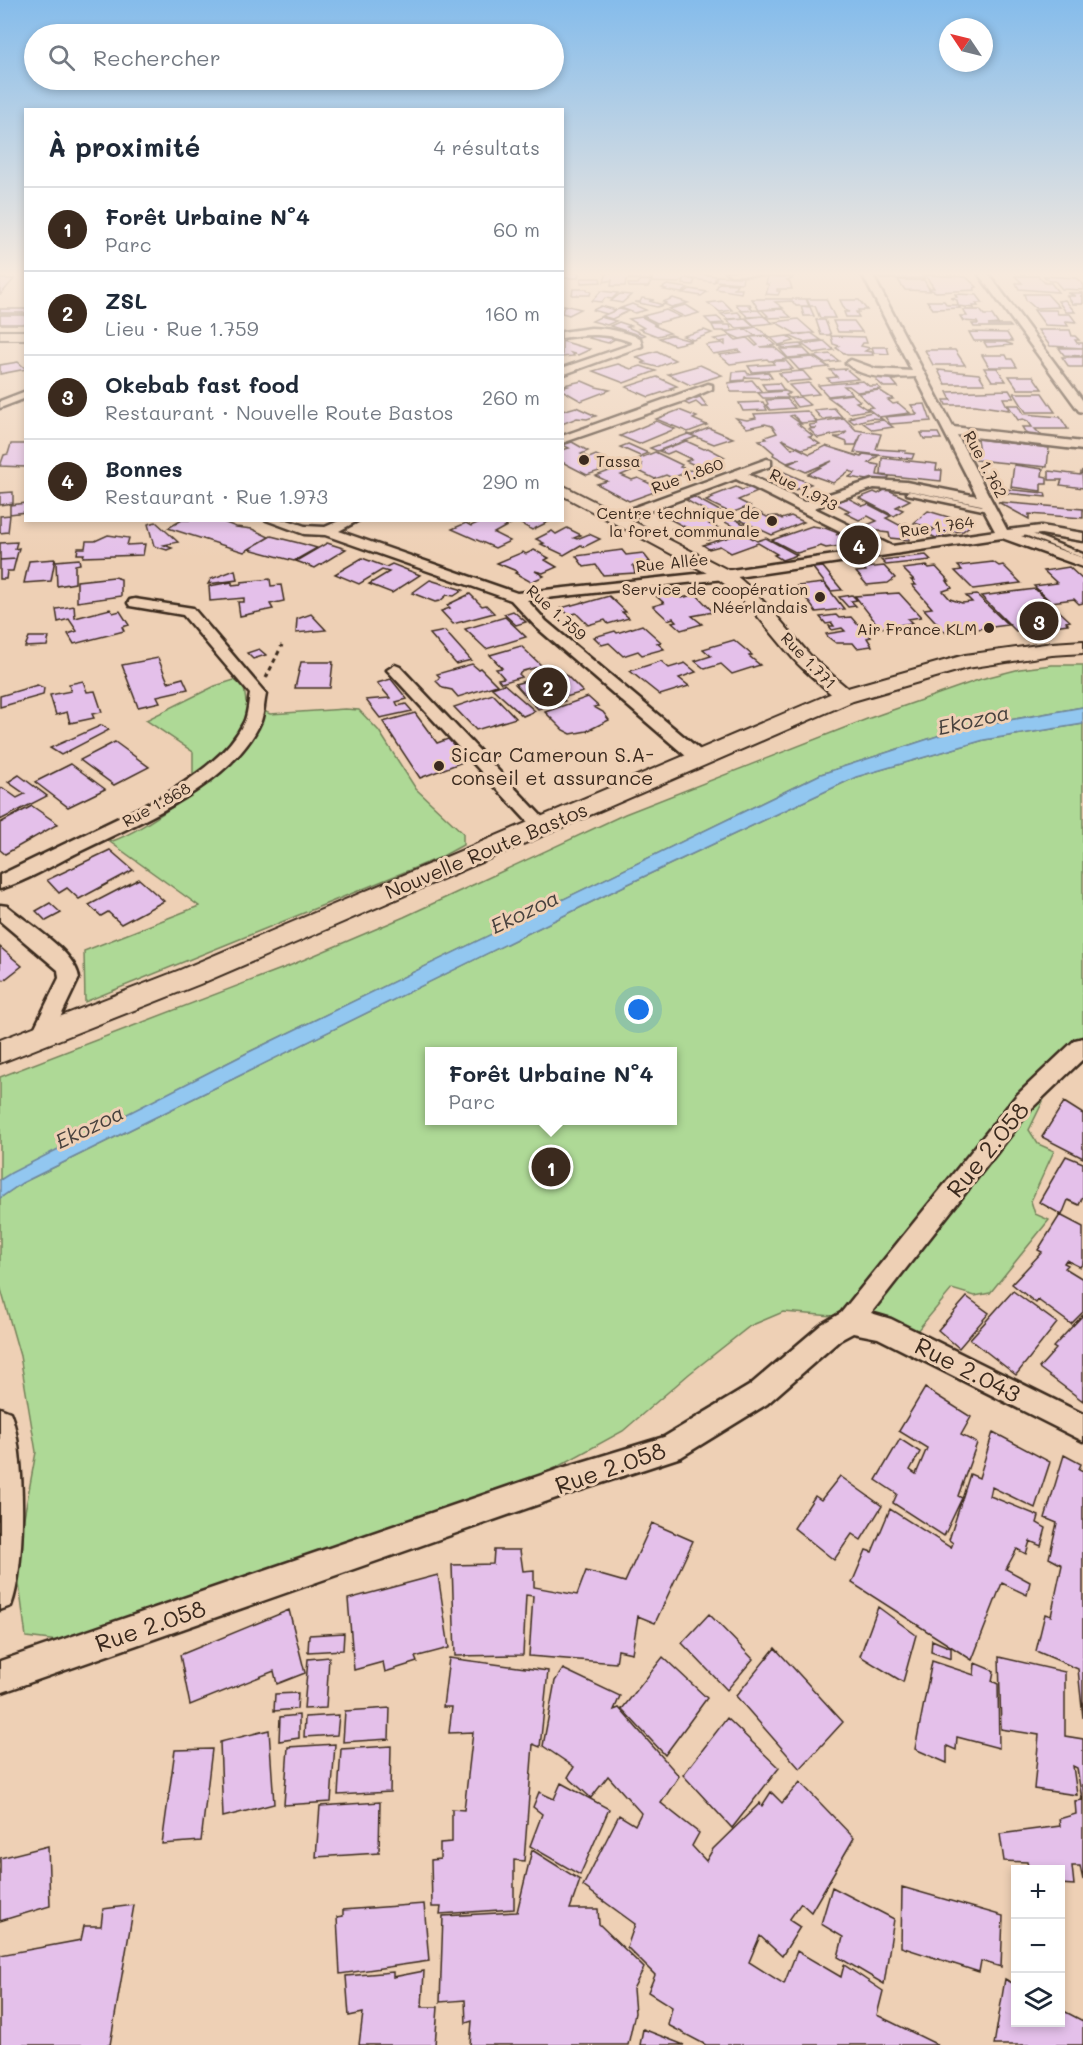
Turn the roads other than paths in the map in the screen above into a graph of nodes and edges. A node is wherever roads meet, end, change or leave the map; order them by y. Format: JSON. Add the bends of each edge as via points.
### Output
{"nodes":[{"id":1,"x":858,"y":367,"type":"edge"},
{"id":2,"x":917,"y":367,"type":"edge"},
{"id":3,"x":1052,"y":367,"type":"edge"},
{"id":4,"x":920,"y":374,"type":"junction"},
{"id":5,"x":708,"y":387,"type":"dead end"},
{"id":6,"x":24,"y":395,"type":"edge"},
{"id":7,"x":0,"y":405,"type":"edge"},
{"id":8,"x":1083,"y":409,"type":"edge"},
{"id":9,"x":948,"y":430,"type":"junction"},
{"id":10,"x":564,"y":439,"type":"edge"},
{"id":11,"x":1083,"y":446,"type":"edge"},
{"id":12,"x":767,"y":463,"type":"dead end"},
{"id":13,"x":737,"y":474,"type":"junction"},
{"id":14,"x":564,"y":490,"type":"edge"},
{"id":15,"x":909,"y":494,"type":"dead end"},
{"id":16,"x":990,"y":506,"type":"junction"},
{"id":17,"x":803,"y":507,"type":"junction"},
{"id":18,"x":618,"y":518,"type":"junction"},
{"id":19,"x":278,"y":522,"type":"edge"},
{"id":20,"x":348,"y":522,"type":"edge"},
{"id":21,"x":327,"y":531,"type":"junction"},
{"id":22,"x":1022,"y":532,"type":"junction"},
{"id":23,"x":1003,"y":534,"type":"junction"},
{"id":24,"x":1083,"y":537,"type":"edge"},
{"id":25,"x":889,"y":550,"type":"junction"},
{"id":26,"x":1083,"y":556,"type":"edge"},
{"id":27,"x":1083,"y":563,"type":"edge"},
{"id":28,"x":724,"y":575,"type":"junction"},
{"id":29,"x":516,"y":597,"type":"junction"},
{"id":30,"x":135,"y":603,"type":"dead end"},
{"id":31,"x":1083,"y":647,"type":"edge"},
{"id":32,"x":395,"y":670,"type":"dead end"},
{"id":33,"x":845,"y":696,"type":"junction"},
{"id":34,"x":700,"y":759,"type":"junction"},
{"id":35,"x":542,"y":827,"type":"junction"},
{"id":36,"x":0,"y":883,"type":"edge"},
{"id":37,"x":0,"y":911,"type":"edge"},
{"id":38,"x":42,"y":1035,"type":"junction"},
{"id":39,"x":1083,"y":1046,"type":"edge"},
{"id":40,"x":0,"y":1052,"type":"edge"},
{"id":41,"x":850,"y":1321,"type":"junction"},
{"id":42,"x":0,"y":1421,"type":"edge"},
{"id":43,"x":1083,"y":1428,"type":"edge"},
{"id":44,"x":0,"y":1594,"type":"edge"},
{"id":45,"x":0,"y":1677,"type":"edge"}],
"edges":[{"from":1,"to":4,"type":"street","via":[[877,374]]},
{"from":2,"to":4,"type":"street","name":"Rue 1.762"},
{"from":3,"to":8,"type":"street"},
{"from":4,"to":9,"type":"street","name":"Rue 1.762"},
{"from":5,"to":10,"type":"street"},
{"from":6,"to":7,"type":"street"},
{"from":9,"to":11,"type":"street"},
{"from":9,"to":16,"type":"street","name":"Rue 1.762"},
{"from":12,"to":13,"type":"street","name":"Rue 1.860"},
{"from":13,"to":17,"type":"street","name":"Rue 1.973"},
{"from":13,"to":18,"type":"street","name":"Rue 1.860"},
{"from":14,"to":18,"type":"street","name":"Rue 1.771"},
{"from":15,"to":16,"type":"lane"},
{"from":16,"to":17,"type":"street","via":[[906,486],[873,484]]},
{"from":16,"to":23,"type":"street","name":"Rue 1.762"},
{"from":17,"to":25,"type":"street","name":"Rue 1.973"},
{"from":18,"to":28,"type":"street","name":"Rue 1.771"},
{"from":19,"to":21,"type":"street","via":[[304,530]]},
{"from":20,"to":21,"type":"street"},
{"from":21,"to":29,"type":"street","name":"Rue 1.759"},
{"from":22,"to":23,"type":"street","name":"Rue 1.764"},
{"from":22,"to":24,"type":"street","name":"Rue 1.764","via":[[1041,530]]},
{"from":22,"to":26,"type":"lane"},
{"from":23,"to":25,"type":"street","name":"Rue 1.764"},
{"from":23,"to":27,"type":"street"},
{"from":25,"to":28,"type":"street","name":"Rue 1.764"},
{"from":28,"to":29,"type":"street","name":"Rue Allée"},
{"from":28,"to":33,"type":"street","name":"Rue 1.771","via":[[760,605],[799,654]]},
{"from":29,"to":34,"type":"street","name":"Rue 1.759","via":[[541,624]]},
{"from":30,"to":36,"type":"street","name":"Rue 1.868","via":[[188,611],[258,694],[253,722],[207,773],[188,788]]},
{"from":31,"to":33,"type":"main road","name":"Nouvelle Route Bastos","via":[[965,662]]},
{"from":32,"to":35,"type":"street"},
{"from":33,"to":34,"type":"main road","name":"Nouvelle Route Bastos"},
{"from":34,"to":35,"type":"main road","name":"Nouvelle Route Bastos"},
{"from":35,"to":38,"type":"main road","name":"Nouvelle Route Bastos","via":[[190,977]]},
{"from":37,"to":38,"type":"street","via":[[68,970],[69,978]]},
{"from":38,"to":40,"type":"main road","name":"Nouvelle Route Bastos"},
{"from":39,"to":41,"type":"street","name":"Rue 2.058","via":[[1024,1102]]},
{"from":41,"to":43,"type":"street","name":"Rue 2.043","via":[[882,1326]]},
{"from":41,"to":45,"type":"street","name":"Rue 2.058","via":[[831,1332],[758,1395],[671,1448]]},
{"from":42,"to":44,"type":"street","via":[[8,1467]]}]}
